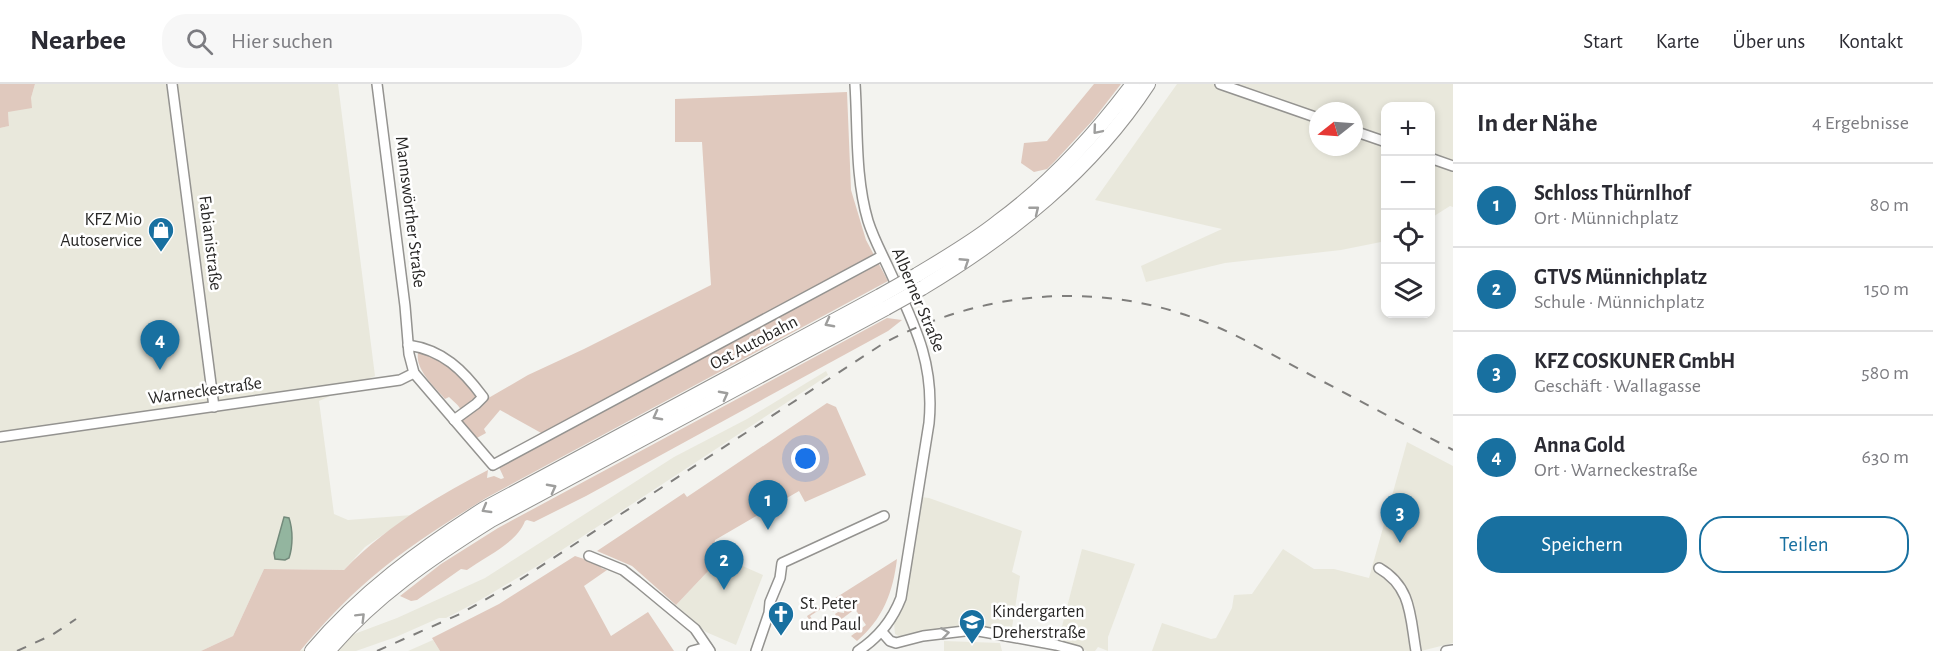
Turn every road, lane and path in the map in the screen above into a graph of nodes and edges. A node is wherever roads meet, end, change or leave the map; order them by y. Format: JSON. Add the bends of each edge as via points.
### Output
{"nodes":[{"id":1,"x":172,"y":84,"type":"edge"},
{"id":2,"x":377,"y":84,"type":"edge"},
{"id":3,"x":855,"y":84,"type":"edge"},
{"id":4,"x":1133,"y":84,"type":"edge"},
{"id":5,"x":1148,"y":84,"type":"edge"},
{"id":6,"x":1220,"y":84,"type":"edge"},
{"id":7,"x":1309,"y":115,"type":"edge"},
{"id":8,"x":1363,"y":134,"type":"edge"},
{"id":9,"x":1381,"y":140,"type":"edge"},
{"id":10,"x":1435,"y":159,"type":"edge"},
{"id":11,"x":1453,"y":166,"type":"edge"},
{"id":12,"x":882,"y":256,"type":"junction"},
{"id":13,"x":920,"y":281,"type":"junction"},
{"id":14,"x":883,"y":302,"type":"junction"},
{"id":15,"x":408,"y":345,"type":"junction"},
{"id":16,"x":414,"y":373,"type":"junction"},
{"id":17,"x":214,"y":407,"type":"junction"},
{"id":18,"x":454,"y":420,"type":"junction"},
{"id":19,"x":0,"y":437,"type":"edge"},
{"id":20,"x":884,"y":516,"type":"dead end"},
{"id":21,"x":589,"y":556,"type":"dead end"},
{"id":22,"x":1379,"y":568,"type":"dead end"},
{"id":23,"x":882,"y":632,"type":"junction"},
{"id":24,"x":709,"y":649,"type":"edge"},
{"id":25,"x":1453,"y":650,"type":"edge"},
{"id":26,"x":312,"y":651,"type":"edge"},
{"id":27,"x":328,"y":651,"type":"edge"},
{"id":28,"x":692,"y":651,"type":"edge"},
{"id":29,"x":756,"y":651,"type":"edge"},
{"id":30,"x":858,"y":651,"type":"edge"},
{"id":31,"x":1078,"y":651,"type":"edge"},
{"id":32,"x":1416,"y":651,"type":"edge"},
{"id":33,"x":1446,"y":651,"type":"edge"}],
"edges":[{"from":1,"to":17,"type":"street","name":"Fabianistraße"},
{"from":2,"to":15,"type":"street","name":"Mannswörther Straße"},
{"from":3,"to":12,"type":"street","name":"Alberner Straße","via":[[861,184]]},
{"from":4,"to":13,"type":"highway","name":"Ost Autobahn","one_way":true,"via":[[1094,135],[1040,188]]},
{"from":13,"to":5,"type":"highway","name":"Ost Autobahn","one_way":true,"via":[[968,260],[1044,202],[1116,128]]},
{"from":6,"to":7,"type":"street"},
{"from":8,"to":9,"type":"street"},
{"from":10,"to":11,"type":"street"},
{"from":12,"to":18,"type":"street","name":"Mannswörther Straße","via":[[493,465]]},
{"from":12,"to":23,"type":"street","name":"Alberner Straße","via":[[921,339],[930,378],[931,408],[904,585],[898,605]]},
{"from":13,"to":14,"type":"highway","name":"Ost Autobahn","bridge":true},
{"from":14,"to":26,"type":"highway","name":"Ost Autobahn","one_way":true,"via":[[484,509],[387,576]]},
{"from":27,"to":14,"type":"highway","name":"Ost Autobahn","one_way":true,"via":[[396,586],[491,520]]},
{"from":15,"to":16,"type":"street","name":"Mannswörther Straße"},
{"from":15,"to":18,"type":"street","via":[[420,346],[455,364],[483,397]]},
{"from":16,"to":17,"type":"street","name":"Warneckestraße","via":[[400,380]]},
{"from":16,"to":18,"type":"street","name":"Mannswörther Straße"},
{"from":17,"to":19,"type":"street","name":"Warneckestraße"},
{"from":20,"to":29,"type":"street","via":[[782,563]]},
{"from":21,"to":24,"type":"street","via":[[637,580],[695,629]]},
{"from":22,"to":32,"type":"street","via":[[1403,589]]},
{"from":23,"to":30,"type":"street"},
{"from":23,"to":31,"type":"street","one_way":true,"via":[[893,642],[967,630]]},
{"from":24,"to":28,"type":"street"},
{"from":25,"to":33,"type":"street"}]}
